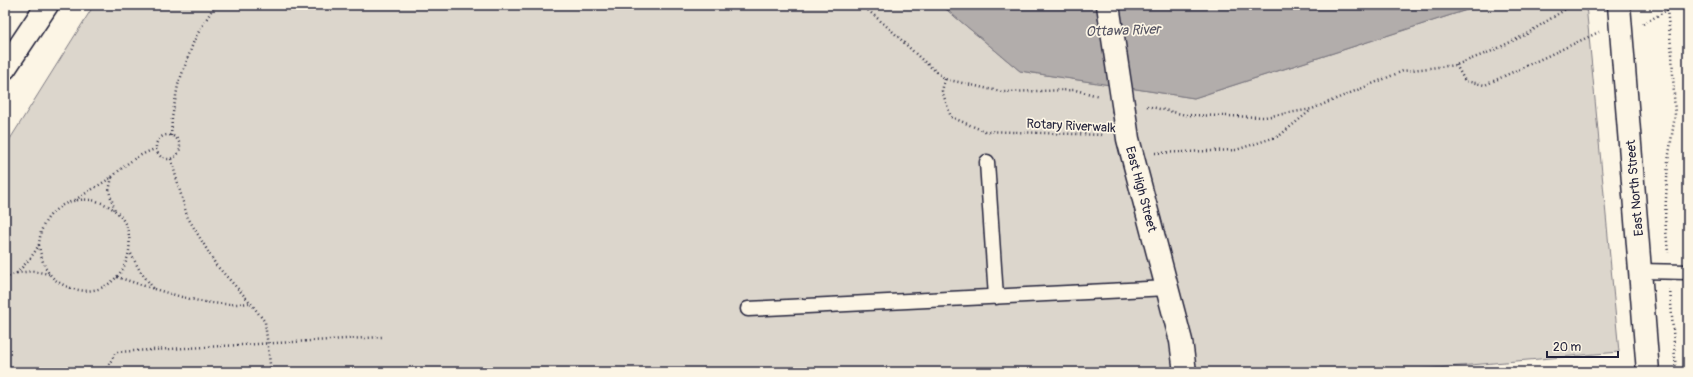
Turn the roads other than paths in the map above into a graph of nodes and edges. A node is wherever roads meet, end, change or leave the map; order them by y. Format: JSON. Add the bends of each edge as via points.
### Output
{"nodes":[{"id":1,"x":47,"y":5,"type":"edge"},
{"id":2,"x":1108,"y":5,"type":"edge"},
{"id":3,"x":1620,"y":14,"type":"edge"},
{"id":4,"x":5,"y":68,"type":"edge"},
{"id":5,"x":987,"y":162,"type":"dead end"},
{"id":6,"x":1640,"y":271,"type":"junction"},
{"id":7,"x":1688,"y":272,"type":"edge"},
{"id":8,"x":1168,"y":288,"type":"junction"},
{"id":9,"x":996,"y":297,"type":"junction"},
{"id":10,"x":748,"y":309,"type":"dead end"},
{"id":11,"x":1185,"y":372,"type":"edge"},
{"id":12,"x":1648,"y":372,"type":"edge"}],
"edges":[{"from":1,"to":4,"type":"street"},
{"from":2,"to":8,"type":"street","name":"East High Street","bridge":true,"via":[[1128,139]]},
{"from":3,"to":6,"type":"street","name":"East North Street"},
{"from":5,"to":9,"type":"lane"},
{"from":6,"to":7,"type":"lane"},
{"from":6,"to":12,"type":"street","name":"East North Street"},
{"from":8,"to":9,"type":"lane"},
{"from":8,"to":11,"type":"street","name":"East High Street","via":[[1181,341]]},
{"from":9,"to":10,"type":"lane"}]}
